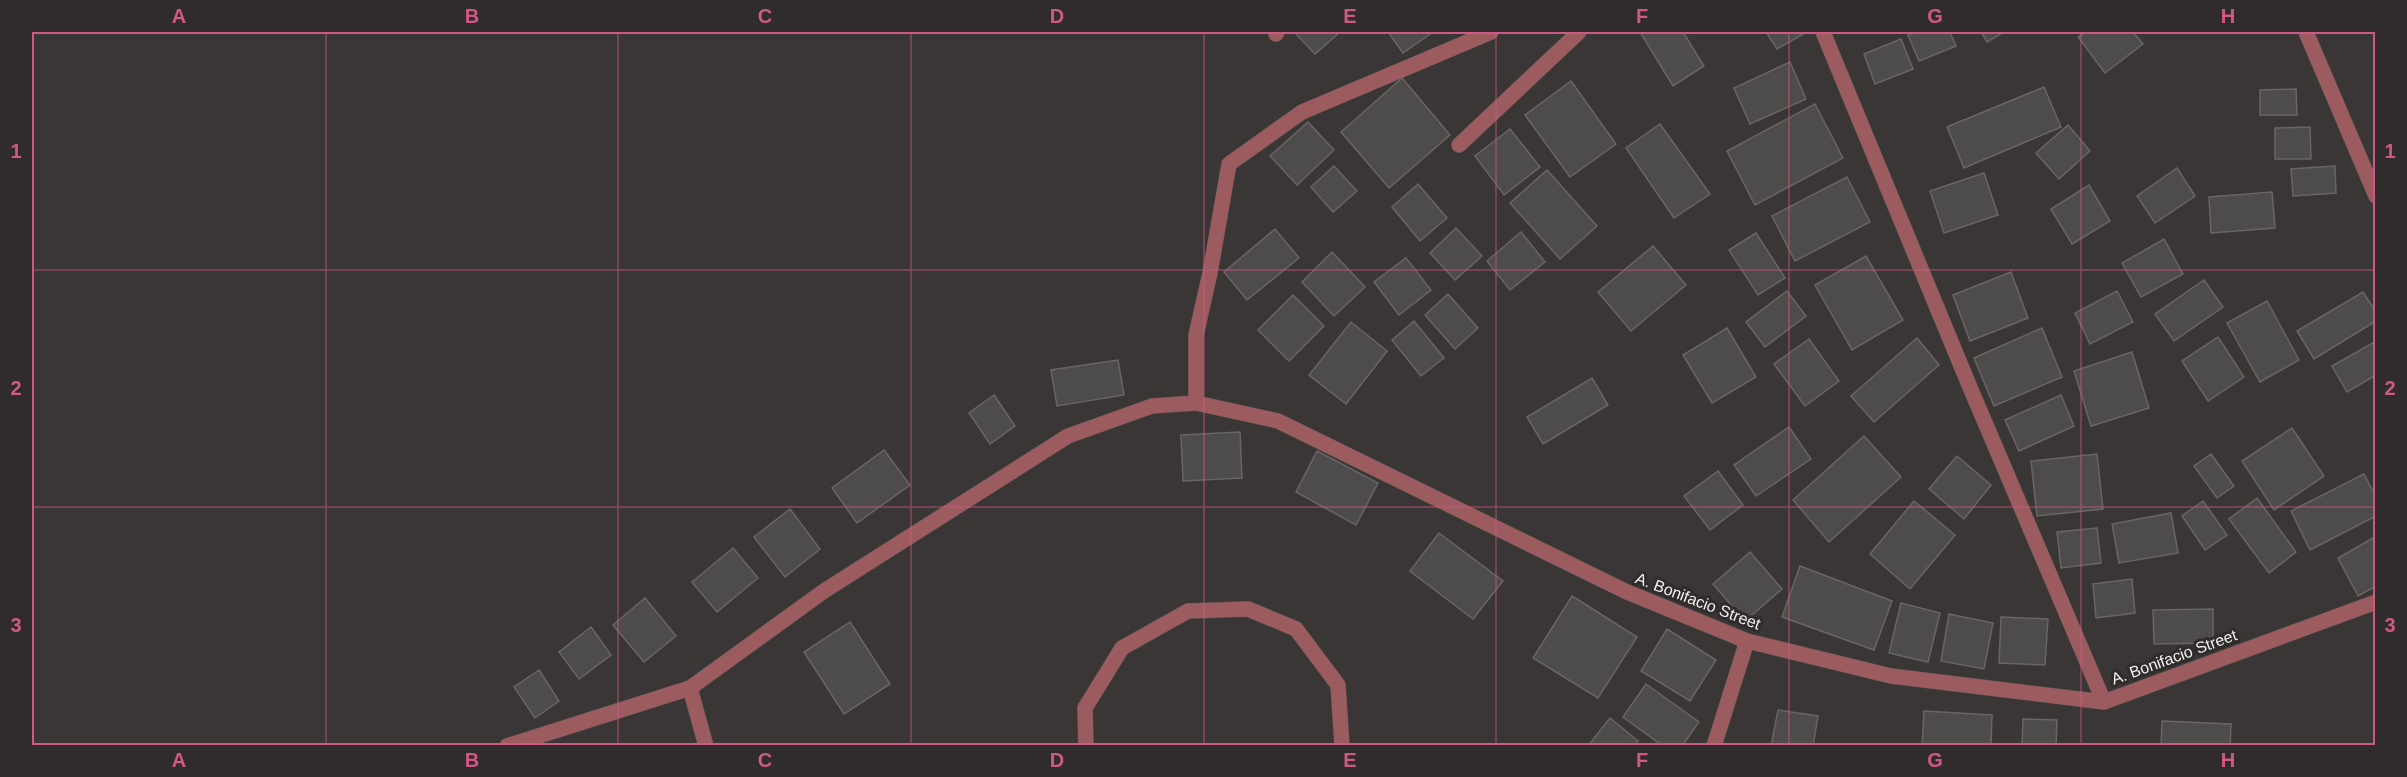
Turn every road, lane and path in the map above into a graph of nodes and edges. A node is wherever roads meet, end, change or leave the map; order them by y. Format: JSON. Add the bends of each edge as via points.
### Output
{"nodes":[{"id":1,"x":1491,"y":32,"type":"edge"},
{"id":2,"x":1579,"y":32,"type":"edge"},
{"id":3,"x":1823,"y":32,"type":"edge"},
{"id":4,"x":2306,"y":32,"type":"edge"},
{"id":5,"x":1459,"y":145,"type":"dead end"},
{"id":6,"x":2376,"y":196,"type":"edge"},
{"id":7,"x":1196,"y":403,"type":"junction"},
{"id":8,"x":2376,"y":602,"type":"edge"},
{"id":9,"x":1747,"y":641,"type":"junction"},
{"id":10,"x":690,"y":688,"type":"junction"},
{"id":11,"x":2104,"y":702,"type":"junction"},
{"id":12,"x":507,"y":746,"type":"edge"},
{"id":13,"x":705,"y":746,"type":"edge"},
{"id":14,"x":1086,"y":746,"type":"edge"},
{"id":15,"x":1342,"y":746,"type":"edge"},
{"id":16,"x":1714,"y":746,"type":"edge"}],
"edges":[{"from":1,"to":7,"type":"street","via":[[1302,112],[1228,164],[1196,335]]},
{"from":2,"to":5,"type":"street"},
{"from":3,"to":11,"type":"street"},
{"from":4,"to":6,"type":"street"},
{"from":7,"to":9,"type":"street","name":"A. Bonifacio Street","via":[[1278,421],[1627,592]]},
{"from":7,"to":10,"type":"street","name":"A. Bonifacio Street","via":[[1152,406],[1068,436],[824,591]]},
{"from":8,"to":11,"type":"street","name":"A. Bonifacio Street"},
{"from":9,"to":11,"type":"street","name":"A. Bonifacio Street","via":[[1891,676]]},
{"from":9,"to":16,"type":"street"},
{"from":10,"to":12,"type":"street","name":"A. Bonifacio Street"},
{"from":10,"to":13,"type":"street"},
{"from":14,"to":15,"type":"street","via":[[1084,708],[1122,648],[1188,611],[1248,609],[1296,629],[1338,685]]}]}
